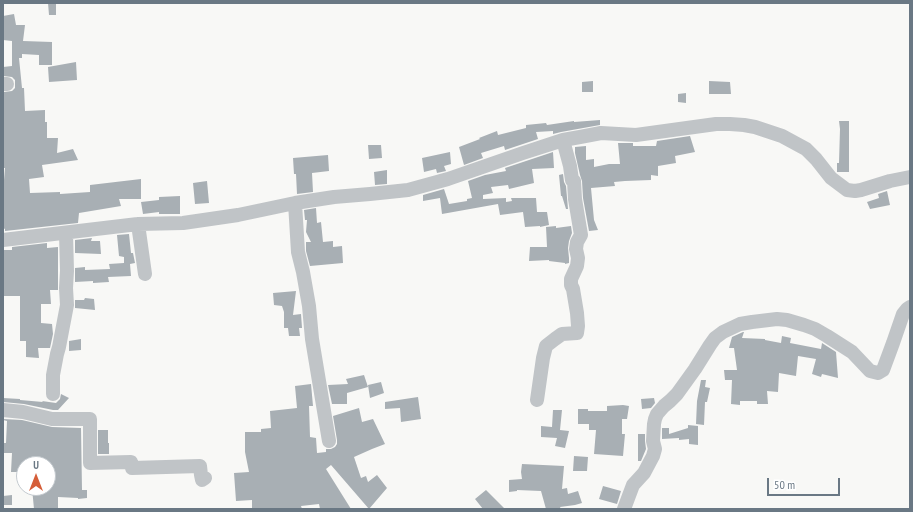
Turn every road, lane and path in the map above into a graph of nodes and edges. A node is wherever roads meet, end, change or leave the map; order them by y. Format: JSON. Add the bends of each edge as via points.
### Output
{"nodes":[{"id":1,"x":563,"y":140,"type":"junction"},
{"id":2,"x":910,"y":177,"type":"edge"},
{"id":3,"x":295,"y":203,"type":"junction"},
{"id":4,"x":138,"y":224,"type":"junction"},
{"id":5,"x":66,"y":233,"type":"junction"},
{"id":6,"x":3,"y":240,"type":"edge"},
{"id":7,"x":144,"y":274,"type":"dead end"},
{"id":8,"x":910,"y":307,"type":"edge"},
{"id":9,"x":53,"y":394,"type":"dead end"},
{"id":10,"x":537,"y":400,"type":"dead end"},
{"id":11,"x":3,"y":410,"type":"edge"},
{"id":12,"x":329,"y":441,"type":"dead end"},
{"id":13,"x":205,"y":478,"type":"dead end"},
{"id":14,"x":624,"y":509,"type":"edge"}],
"edges":[{"from":1,"to":2,"type":"street","via":[[601,133],[636,135],[700,126],[744,125],[768,130],[797,144],[847,190],[861,190]]},
{"from":1,"to":3,"type":"street","via":[[408,190]]},
{"from":1,"to":10,"type":"street","via":[[574,181],[581,235],[576,248],[577,266],[571,279],[578,326],[577,333],[562,334],[546,346]]},
{"from":3,"to":4,"type":"street","via":[[183,223]]},
{"from":3,"to":12,"type":"street","via":[[298,252],[309,306]]},
{"from":4,"to":5,"type":"street"},
{"from":4,"to":7,"type":"street"},
{"from":5,"to":6,"type":"street"},
{"from":5,"to":9,"type":"street","via":[[67,305],[56,354]]},
{"from":8,"to":14,"type":"street","via":[[902,314],[883,370],[878,373],[870,371],[846,348],[815,330],[793,322],[766,320],[740,324],[723,332],[715,338],[674,398],[657,414],[654,424],[653,456],[644,473],[633,485]]},
{"from":11,"to":13,"type":"street","via":[[52,418],[90,419],[90,463],[131,462],[132,468],[200,466],[202,480]]}]}
